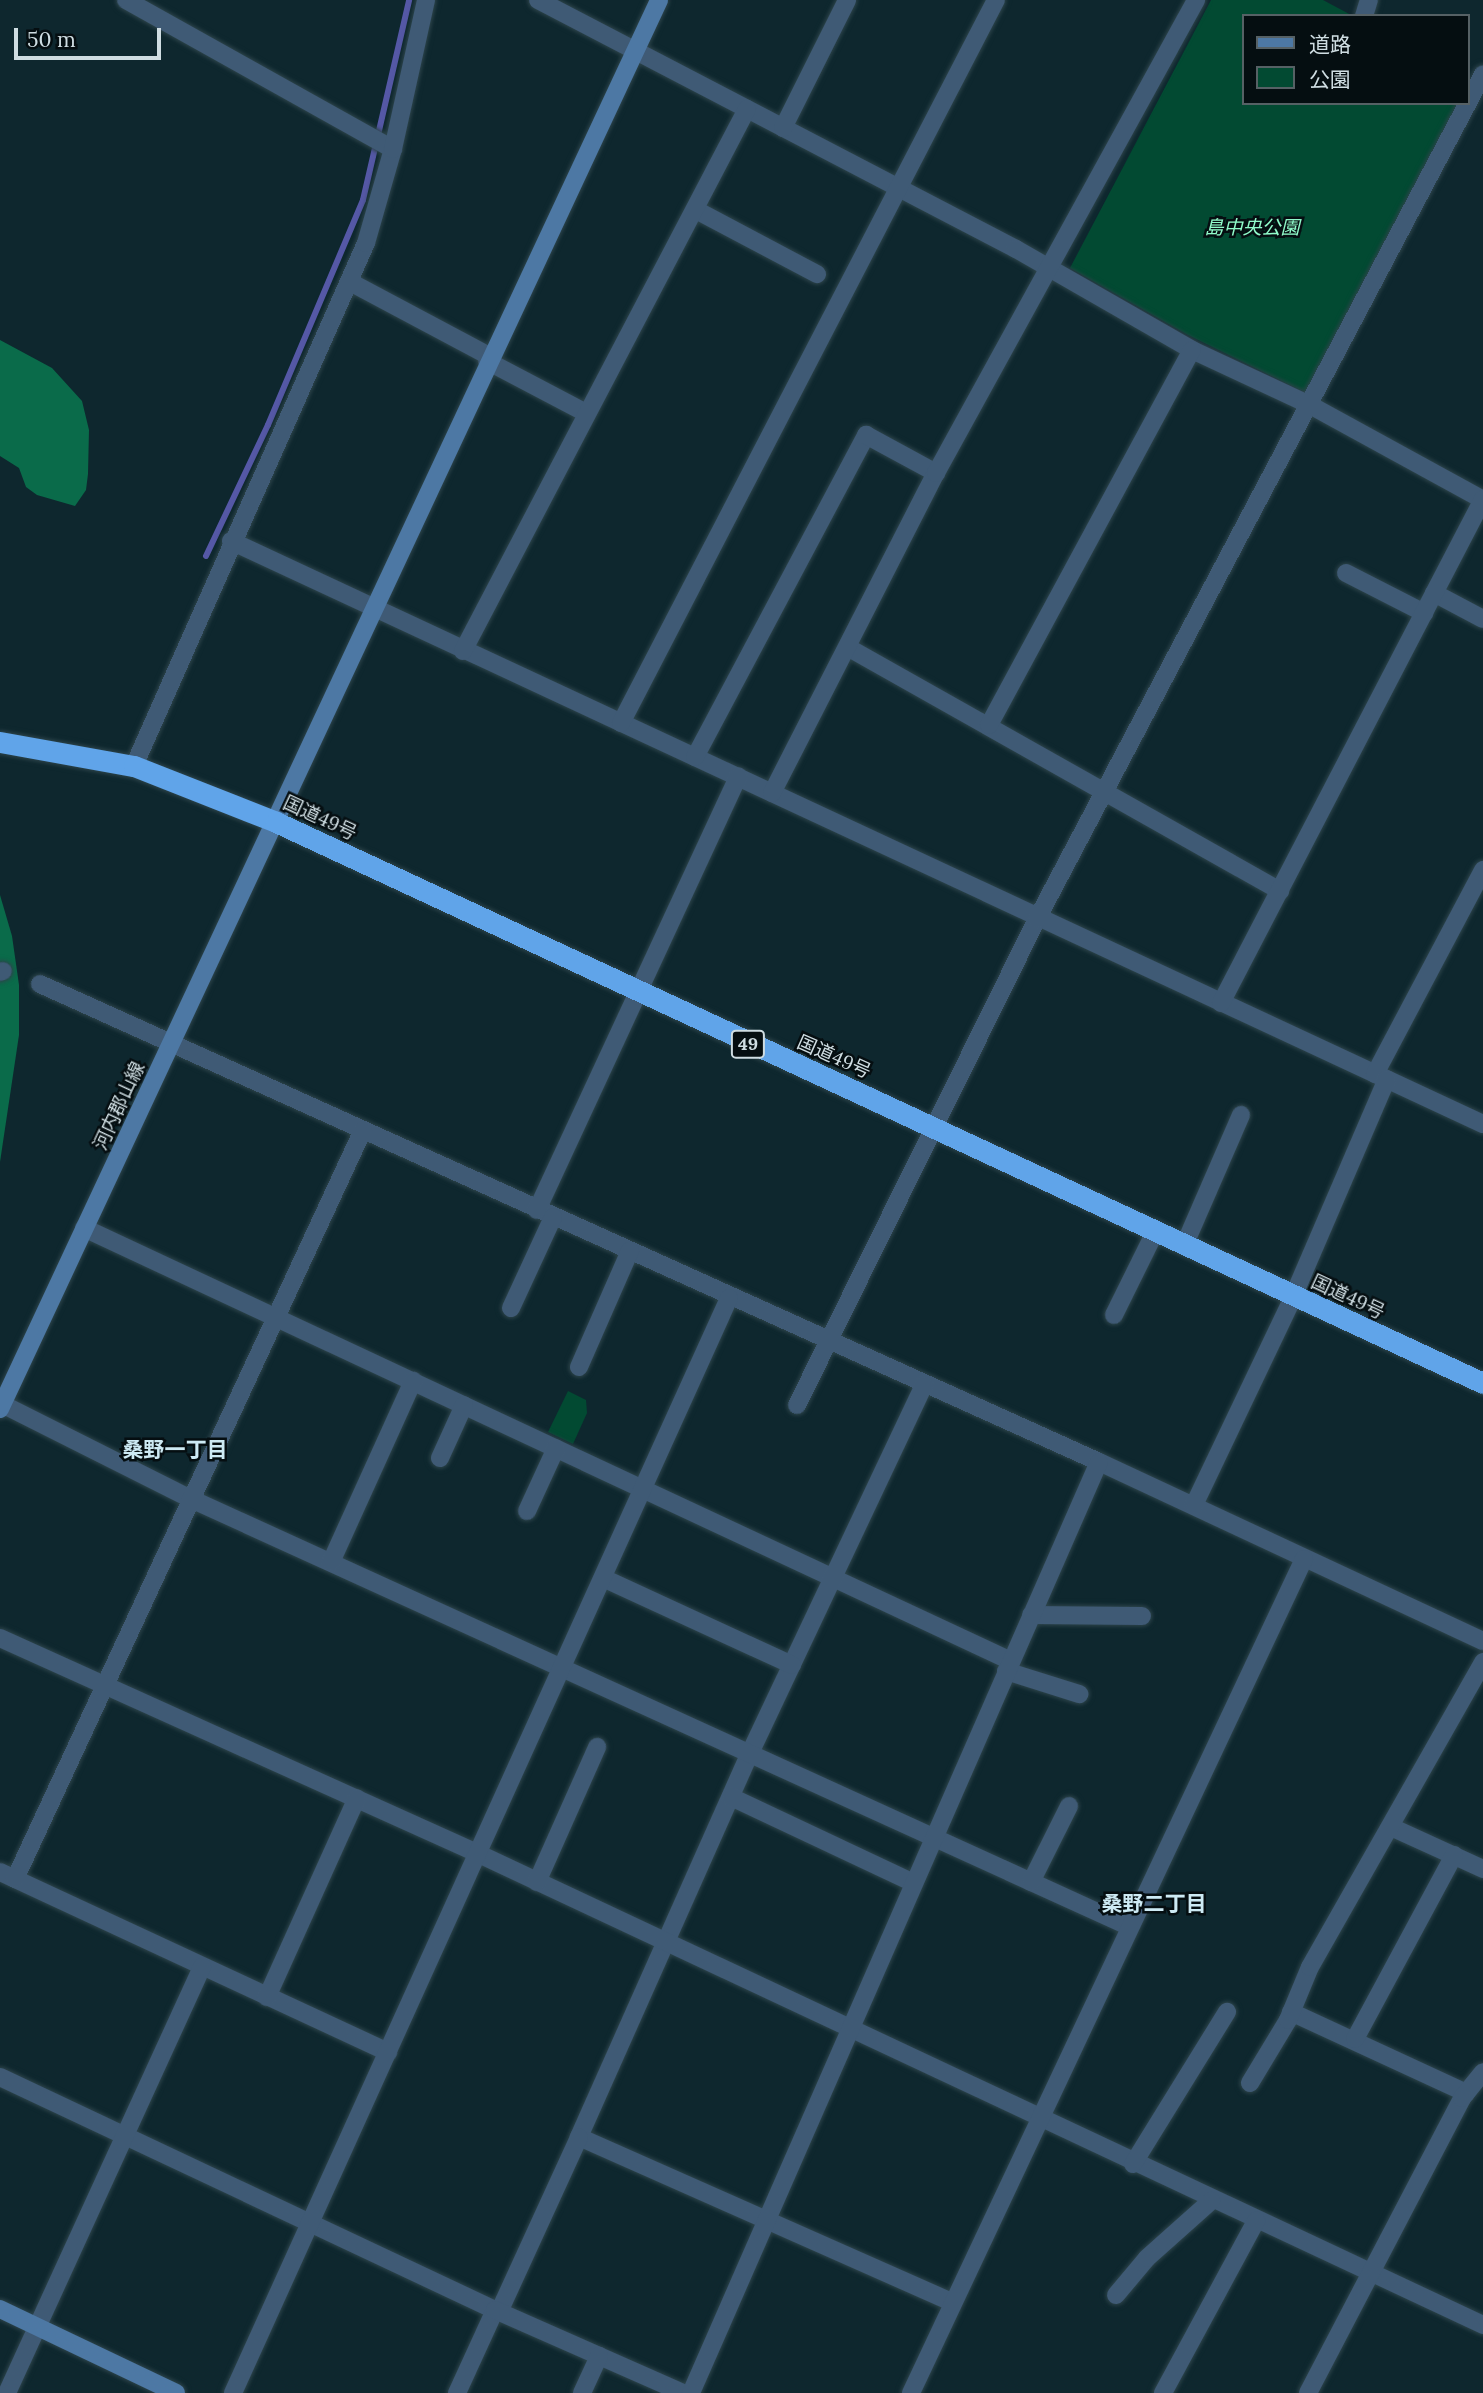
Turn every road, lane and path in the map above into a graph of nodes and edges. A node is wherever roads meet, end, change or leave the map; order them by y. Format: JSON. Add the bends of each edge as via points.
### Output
{"nodes":[{"id":1,"x":126,"y":0,"type":"edge"},
{"id":2,"x":426,"y":0,"type":"edge"},
{"id":3,"x":538,"y":0,"type":"edge"},
{"id":4,"x":659,"y":0,"type":"edge"},
{"id":5,"x":847,"y":0,"type":"edge"},
{"id":6,"x":996,"y":0,"type":"edge"},
{"id":7,"x":1196,"y":0,"type":"edge"},
{"id":8,"x":634,"y":52,"type":"junction"},
{"id":9,"x":1483,"y":75,"type":"edge"},
{"id":10,"x":1469,"y":101,"type":"edge"},
{"id":11,"x":1467,"y":105,"type":"edge"},
{"id":12,"x":747,"y":109,"type":"junction"},
{"id":13,"x":783,"y":128,"type":"junction"},
{"id":14,"x":393,"y":149,"type":"junction"},
{"id":15,"x":896,"y":189,"type":"junction"},
{"id":16,"x":696,"y":210,"type":"junction"},
{"id":17,"x":1050,"y":268,"type":"junction"},
{"id":18,"x":817,"y":274,"type":"dead end"},
{"id":19,"x":350,"y":282,"type":"junction"},
{"id":20,"x":1192,"y":350,"type":"junction"},
{"id":21,"x":488,"y":358,"type":"junction"},
{"id":22,"x":1308,"y":404,"type":"junction"},
{"id":23,"x":586,"y":414,"type":"junction"},
{"id":24,"x":936,"y":473,"type":"junction"},
{"id":25,"x":1483,"y":499,"type":"edge"},
{"id":26,"x":230,"y":541,"type":"junction"},
{"id":27,"x":1346,"y":573,"type":"dead end"},
{"id":28,"x":1434,"y":593,"type":"junction"},
{"id":29,"x":371,"y":610,"type":"junction"},
{"id":30,"x":1424,"y":613,"type":"junction"},
{"id":31,"x":1483,"y":619,"type":"edge"},
{"id":32,"x":849,"y":648,"type":"junction"},
{"id":33,"x":463,"y":651,"type":"junction"},
{"id":34,"x":621,"y":723,"type":"junction"},
{"id":35,"x":989,"y":725,"type":"junction"},
{"id":36,"x":0,"y":742,"type":"edge"},
{"id":37,"x":695,"y":758,"type":"junction"},
{"id":38,"x":134,"y":766,"type":"junction"},
{"id":39,"x":738,"y":776,"type":"junction"},
{"id":40,"x":1104,"y":790,"type":"junction"},
{"id":41,"x":772,"y":793,"type":"junction"},
{"id":42,"x":275,"y":822,"type":"junction"},
{"id":43,"x":1482,"y":875,"type":"edge"},
{"id":44,"x":1280,"y":891,"type":"junction"},
{"id":45,"x":1037,"y":919,"type":"junction"},
{"id":46,"x":40,"y":984,"type":"dead end"},
{"id":47,"x":638,"y":994,"type":"junction"},
{"id":48,"x":1221,"y":1003,"type":"junction"},
{"id":49,"x":173,"y":1041,"type":"junction"},
{"id":50,"x":1381,"y":1077,"type":"junction"},
{"id":51,"x":1241,"y":1115,"type":"dead end"},
{"id":52,"x":1483,"y":1124,"type":"edge"},
{"id":53,"x":931,"y":1127,"type":"junction"},
{"id":54,"x":363,"y":1130,"type":"junction"},
{"id":55,"x":545,"y":1213,"type":"junction"},
{"id":56,"x":84,"y":1228,"type":"junction"},
{"id":57,"x":1155,"y":1232,"type":"junction"},
{"id":58,"x":1184,"y":1246,"type":"junction"},
{"id":59,"x":630,"y":1251,"type":"junction"},
{"id":60,"x":1293,"y":1297,"type":"junction"},
{"id":61,"x":729,"y":1298,"type":"junction"},
{"id":62,"x":511,"y":1308,"type":"dead end"},
{"id":63,"x":1114,"y":1315,"type":"dead end"},
{"id":64,"x":277,"y":1317,"type":"junction"},
{"id":65,"x":826,"y":1342,"type":"junction"},
{"id":66,"x":579,"y":1367,"type":"dead end"},
{"id":67,"x":413,"y":1381,"type":"junction"},
{"id":68,"x":1483,"y":1384,"type":"edge"},
{"id":69,"x":924,"y":1385,"type":"junction"},
{"id":70,"x":464,"y":1405,"type":"junction"},
{"id":71,"x":797,"y":1405,"type":"dead end"},
{"id":72,"x":1,"y":1406,"type":"edge"},
{"id":73,"x":556,"y":1448,"type":"junction"},
{"id":74,"x":440,"y":1458,"type":"dead end"},
{"id":75,"x":1099,"y":1462,"type":"junction"},
{"id":76,"x":642,"y":1489,"type":"junction"},
{"id":77,"x":191,"y":1499,"type":"junction"},
{"id":78,"x":1194,"y":1505,"type":"junction"},
{"id":79,"x":527,"y":1511,"type":"dead end"},
{"id":80,"x":1304,"y":1559,"type":"junction"},
{"id":81,"x":331,"y":1562,"type":"junction"},
{"id":82,"x":834,"y":1577,"type":"junction"},
{"id":83,"x":603,"y":1578,"type":"junction"},
{"id":84,"x":1031,"y":1615,"type":"junction"},
{"id":85,"x":1142,"y":1616,"type":"dead end"},
{"id":86,"x":0,"y":1638,"type":"edge"},
{"id":87,"x":1483,"y":1641,"type":"edge"},
{"id":88,"x":1483,"y":1662,"type":"edge"},
{"id":89,"x":792,"y":1665,"type":"junction"},
{"id":90,"x":1009,"y":1666,"type":"junction"},
{"id":91,"x":563,"y":1668,"type":"junction"},
{"id":92,"x":108,"y":1684,"type":"junction"},
{"id":93,"x":1079,"y":1694,"type":"dead end"},
{"id":94,"x":597,"y":1747,"type":"dead end"},
{"id":95,"x":749,"y":1755,"type":"junction"},
{"id":96,"x":731,"y":1797,"type":"junction"},
{"id":97,"x":356,"y":1798,"type":"junction"},
{"id":98,"x":1069,"y":1806,"type":"dead end"},
{"id":99,"x":1391,"y":1827,"type":"junction"},
{"id":100,"x":934,"y":1838,"type":"junction"},
{"id":101,"x":479,"y":1854,"type":"junction"},
{"id":102,"x":1454,"y":1855,"type":"junction"},
{"id":103,"x":1481,"y":1863,"type":"edge"},
{"id":104,"x":8,"y":1876,"type":"edge"},
{"id":105,"x":537,"y":1882,"type":"junction"},
{"id":106,"x":1031,"y":1882,"type":"junction"},
{"id":107,"x":914,"y":1883,"type":"junction"},
{"id":108,"x":1128,"y":1926,"type":"junction"},
{"id":109,"x":667,"y":1944,"type":"junction"},
{"id":110,"x":202,"y":1967,"type":"junction"},
{"id":111,"x":267,"y":1997,"type":"junction"},
{"id":112,"x":1227,"y":2012,"type":"dead end"},
{"id":113,"x":1291,"y":2012,"type":"junction"},
{"id":114,"x":849,"y":2028,"type":"junction"},
{"id":115,"x":1355,"y":2039,"type":"junction"},
{"id":116,"x":388,"y":2052,"type":"junction"},
{"id":117,"x":0,"y":2077,"type":"edge"},
{"id":118,"x":1250,"y":2083,"type":"dead end"},
{"id":119,"x":1477,"y":2083,"type":"edge"},
{"id":120,"x":1040,"y":2119,"type":"junction"},
{"id":121,"x":127,"y":2134,"type":"junction"},
{"id":122,"x":579,"y":2137,"type":"junction"},
{"id":123,"x":1133,"y":2164,"type":"junction"},
{"id":124,"x":1211,"y":2201,"type":"junction"},
{"id":125,"x":767,"y":2220,"type":"junction"},
{"id":126,"x":1256,"y":2221,"type":"junction"},
{"id":127,"x":309,"y":2225,"type":"junction"},
{"id":128,"x":1372,"y":2274,"type":"junction"},
{"id":129,"x":1116,"y":2295,"type":"dead end"},
{"id":130,"x":953,"y":2303,"type":"junction"},
{"id":131,"x":0,"y":2309,"type":"edge"},
{"id":132,"x":497,"y":2311,"type":"junction"},
{"id":133,"x":1483,"y":2325,"type":"edge"},
{"id":134,"x":38,"y":2327,"type":"junction"},
{"id":135,"x":599,"y":2356,"type":"junction"},
{"id":136,"x":7,"y":2393,"type":"edge"},
{"id":137,"x":176,"y":2393,"type":"edge"},
{"id":138,"x":233,"y":2393,"type":"edge"},
{"id":139,"x":457,"y":2393,"type":"edge"},
{"id":140,"x":582,"y":2393,"type":"edge"},
{"id":141,"x":683,"y":2393,"type":"edge"},
{"id":142,"x":691,"y":2393,"type":"edge"},
{"id":143,"x":911,"y":2393,"type":"edge"},
{"id":144,"x":1163,"y":2393,"type":"edge"},
{"id":145,"x":1308,"y":2393,"type":"edge"}],
"edges":[{"from":1,"to":14,"type":"street"},
{"from":2,"to":14,"type":"street"},
{"from":3,"to":8,"type":"street"},
{"from":4,"to":8,"type":"street","name":"河内郡山線"},
{"from":5,"to":13,"type":"street"},
{"from":6,"to":15,"type":"street"},
{"from":7,"to":17,"type":"street"},
{"from":8,"to":12,"type":"street"},
{"from":8,"to":21,"type":"street","name":"河内郡山線"},
{"from":9,"to":10,"type":"street"},
{"from":11,"to":22,"type":"street"},
{"from":12,"to":13,"type":"street"},
{"from":12,"to":16,"type":"street"},
{"from":13,"to":15,"type":"street"},
{"from":14,"to":19,"type":"street"},
{"from":15,"to":17,"type":"street"},
{"from":15,"to":34,"type":"street"},
{"from":16,"to":18,"type":"street"},
{"from":16,"to":23,"type":"street"},
{"from":17,"to":20,"type":"street"},
{"from":17,"to":24,"type":"street"},
{"from":19,"to":21,"type":"street"},
{"from":19,"to":26,"type":"street"},
{"from":20,"to":22,"type":"street"},
{"from":20,"to":35,"type":"street"},
{"from":21,"to":23,"type":"street"},
{"from":21,"to":29,"type":"street","name":"河内郡山線"},
{"from":22,"to":25,"type":"street"},
{"from":22,"to":40,"type":"street"},
{"from":23,"to":33,"type":"street"},
{"from":24,"to":32,"type":"street"},
{"from":24,"to":37,"type":"street","via":[[866,435]]},
{"from":25,"to":28,"type":"street"},
{"from":26,"to":29,"type":"street"},
{"from":26,"to":38,"type":"street"},
{"from":27,"to":30,"type":"street"},
{"from":28,"to":30,"type":"street"},
{"from":28,"to":31,"type":"street"},
{"from":29,"to":33,"type":"street"},
{"from":29,"to":42,"type":"street","name":"河内郡山線"},
{"from":30,"to":44,"type":"street"},
{"from":32,"to":35,"type":"street"},
{"from":32,"to":41,"type":"street"},
{"from":33,"to":34,"type":"street"},
{"from":34,"to":37,"type":"street"},
{"from":35,"to":40,"type":"street"},
{"from":36,"to":38,"type":"highway","name":"国道49号","number":"49"},
{"from":37,"to":39,"type":"street"},
{"from":38,"to":42,"type":"highway","name":"国道49号","number":"49"},
{"from":39,"to":41,"type":"street"},
{"from":39,"to":47,"type":"street"},
{"from":40,"to":44,"type":"street"},
{"from":40,"to":45,"type":"street"},
{"from":41,"to":45,"type":"street"},
{"from":42,"to":47,"type":"highway","name":"国道49号","number":"49"},
{"from":42,"to":49,"type":"street","name":"河内郡山線"},
{"from":43,"to":50,"type":"street"},
{"from":44,"to":48,"type":"street"},
{"from":45,"to":48,"type":"street"},
{"from":45,"to":53,"type":"street"},
{"from":46,"to":49,"type":"street"},
{"from":47,"to":53,"type":"highway","name":"国道49号","number":"49"},
{"from":47,"to":55,"type":"street"},
{"from":48,"to":50,"type":"street"},
{"from":49,"to":54,"type":"street"},
{"from":49,"to":56,"type":"street","name":"河内郡山線"},
{"from":50,"to":52,"type":"street"},
{"from":50,"to":60,"type":"street"},
{"from":51,"to":58,"type":"street"},
{"from":53,"to":57,"type":"highway","name":"国道49号","number":"49"},
{"from":53,"to":65,"type":"street"},
{"from":54,"to":55,"type":"street"},
{"from":54,"to":64,"type":"street"},
{"from":55,"to":59,"type":"street"},
{"from":55,"to":62,"type":"street"},
{"from":56,"to":64,"type":"street"},
{"from":56,"to":72,"type":"street","name":"河内郡山線"},
{"from":57,"to":58,"type":"highway","name":"国道49号","number":"49"},
{"from":57,"to":63,"type":"street"},
{"from":58,"to":60,"type":"highway","name":"国道49号","number":"49"},
{"from":59,"to":61,"type":"street"},
{"from":59,"to":66,"type":"street"},
{"from":60,"to":68,"type":"highway","name":"国道49号","number":"49"},
{"from":60,"to":78,"type":"street"},
{"from":61,"to":65,"type":"street"},
{"from":61,"to":76,"type":"street"},
{"from":64,"to":67,"type":"street"},
{"from":64,"to":77,"type":"street"},
{"from":65,"to":69,"type":"street"},
{"from":65,"to":71,"type":"street"},
{"from":67,"to":70,"type":"street"},
{"from":67,"to":81,"type":"street"},
{"from":69,"to":75,"type":"street"},
{"from":69,"to":82,"type":"street"},
{"from":70,"to":73,"type":"street"},
{"from":70,"to":74,"type":"street"},
{"from":72,"to":77,"type":"street"},
{"from":73,"to":76,"type":"street"},
{"from":73,"to":79,"type":"street"},
{"from":75,"to":78,"type":"street"},
{"from":75,"to":84,"type":"street"},
{"from":76,"to":82,"type":"street"},
{"from":76,"to":83,"type":"street"},
{"from":77,"to":81,"type":"street"},
{"from":77,"to":92,"type":"street"},
{"from":78,"to":80,"type":"street"},
{"from":80,"to":87,"type":"street"},
{"from":80,"to":108,"type":"street"},
{"from":81,"to":91,"type":"street"},
{"from":82,"to":89,"type":"street"},
{"from":82,"to":90,"type":"street"},
{"from":83,"to":89,"type":"street"},
{"from":83,"to":91,"type":"street"},
{"from":84,"to":85,"type":"street"},
{"from":84,"to":90,"type":"street"},
{"from":86,"to":92,"type":"street"},
{"from":88,"to":99,"type":"street"},
{"from":89,"to":95,"type":"street"},
{"from":90,"to":93,"type":"street"},
{"from":90,"to":100,"type":"street"},
{"from":91,"to":95,"type":"street"},
{"from":91,"to":101,"type":"street"},
{"from":92,"to":97,"type":"street"},
{"from":92,"to":104,"type":"street"},
{"from":94,"to":105,"type":"street"},
{"from":95,"to":96,"type":"street"},
{"from":95,"to":100,"type":"street"},
{"from":96,"to":107,"type":"street"},
{"from":96,"to":109,"type":"street"},
{"from":97,"to":101,"type":"street"},
{"from":97,"to":111,"type":"street"},
{"from":98,"to":106,"type":"street"},
{"from":99,"to":102,"type":"street"},
{"from":99,"to":113,"type":"street","via":[[1310,1967]]},
{"from":100,"to":106,"type":"street"},
{"from":100,"to":107,"type":"street"},
{"from":101,"to":105,"type":"street"},
{"from":101,"to":116,"type":"street"},
{"from":102,"to":103,"type":"street"},
{"from":102,"to":115,"type":"street"},
{"from":104,"to":110,"type":"street"},
{"from":105,"to":109,"type":"street"},
{"from":106,"to":108,"type":"street"},
{"from":107,"to":114,"type":"street"},
{"from":108,"to":120,"type":"street"},
{"from":109,"to":114,"type":"street"},
{"from":109,"to":122,"type":"street"},
{"from":110,"to":111,"type":"street"},
{"from":110,"to":121,"type":"street"},
{"from":111,"to":116,"type":"street"},
{"from":112,"to":123,"type":"street"},
{"from":113,"to":115,"type":"street"},
{"from":113,"to":118,"type":"street"},
{"from":114,"to":120,"type":"street"},
{"from":114,"to":125,"type":"street"},
{"from":115,"to":119,"type":"street"},
{"from":116,"to":127,"type":"street"},
{"from":117,"to":121,"type":"street"},
{"from":119,"to":128,"type":"street"},
{"from":120,"to":123,"type":"street"},
{"from":120,"to":130,"type":"street"},
{"from":121,"to":127,"type":"street"},
{"from":121,"to":134,"type":"street"},
{"from":122,"to":125,"type":"street"},
{"from":122,"to":132,"type":"street"},
{"from":123,"to":124,"type":"street"},
{"from":124,"to":126,"type":"street"},
{"from":124,"to":129,"type":"street","via":[[1147,2258]]},
{"from":125,"to":130,"type":"street"},
{"from":125,"to":142,"type":"street"},
{"from":126,"to":128,"type":"street"},
{"from":126,"to":144,"type":"street"},
{"from":127,"to":132,"type":"street"},
{"from":127,"to":138,"type":"street"},
{"from":128,"to":133,"type":"street"},
{"from":128,"to":145,"type":"street"},
{"from":130,"to":143,"type":"street"},
{"from":131,"to":134,"type":"street"},
{"from":132,"to":135,"type":"street"},
{"from":132,"to":139,"type":"street"},
{"from":134,"to":136,"type":"street"},
{"from":134,"to":137,"type":"street"},
{"from":135,"to":140,"type":"street"},
{"from":135,"to":141,"type":"street"}]}
